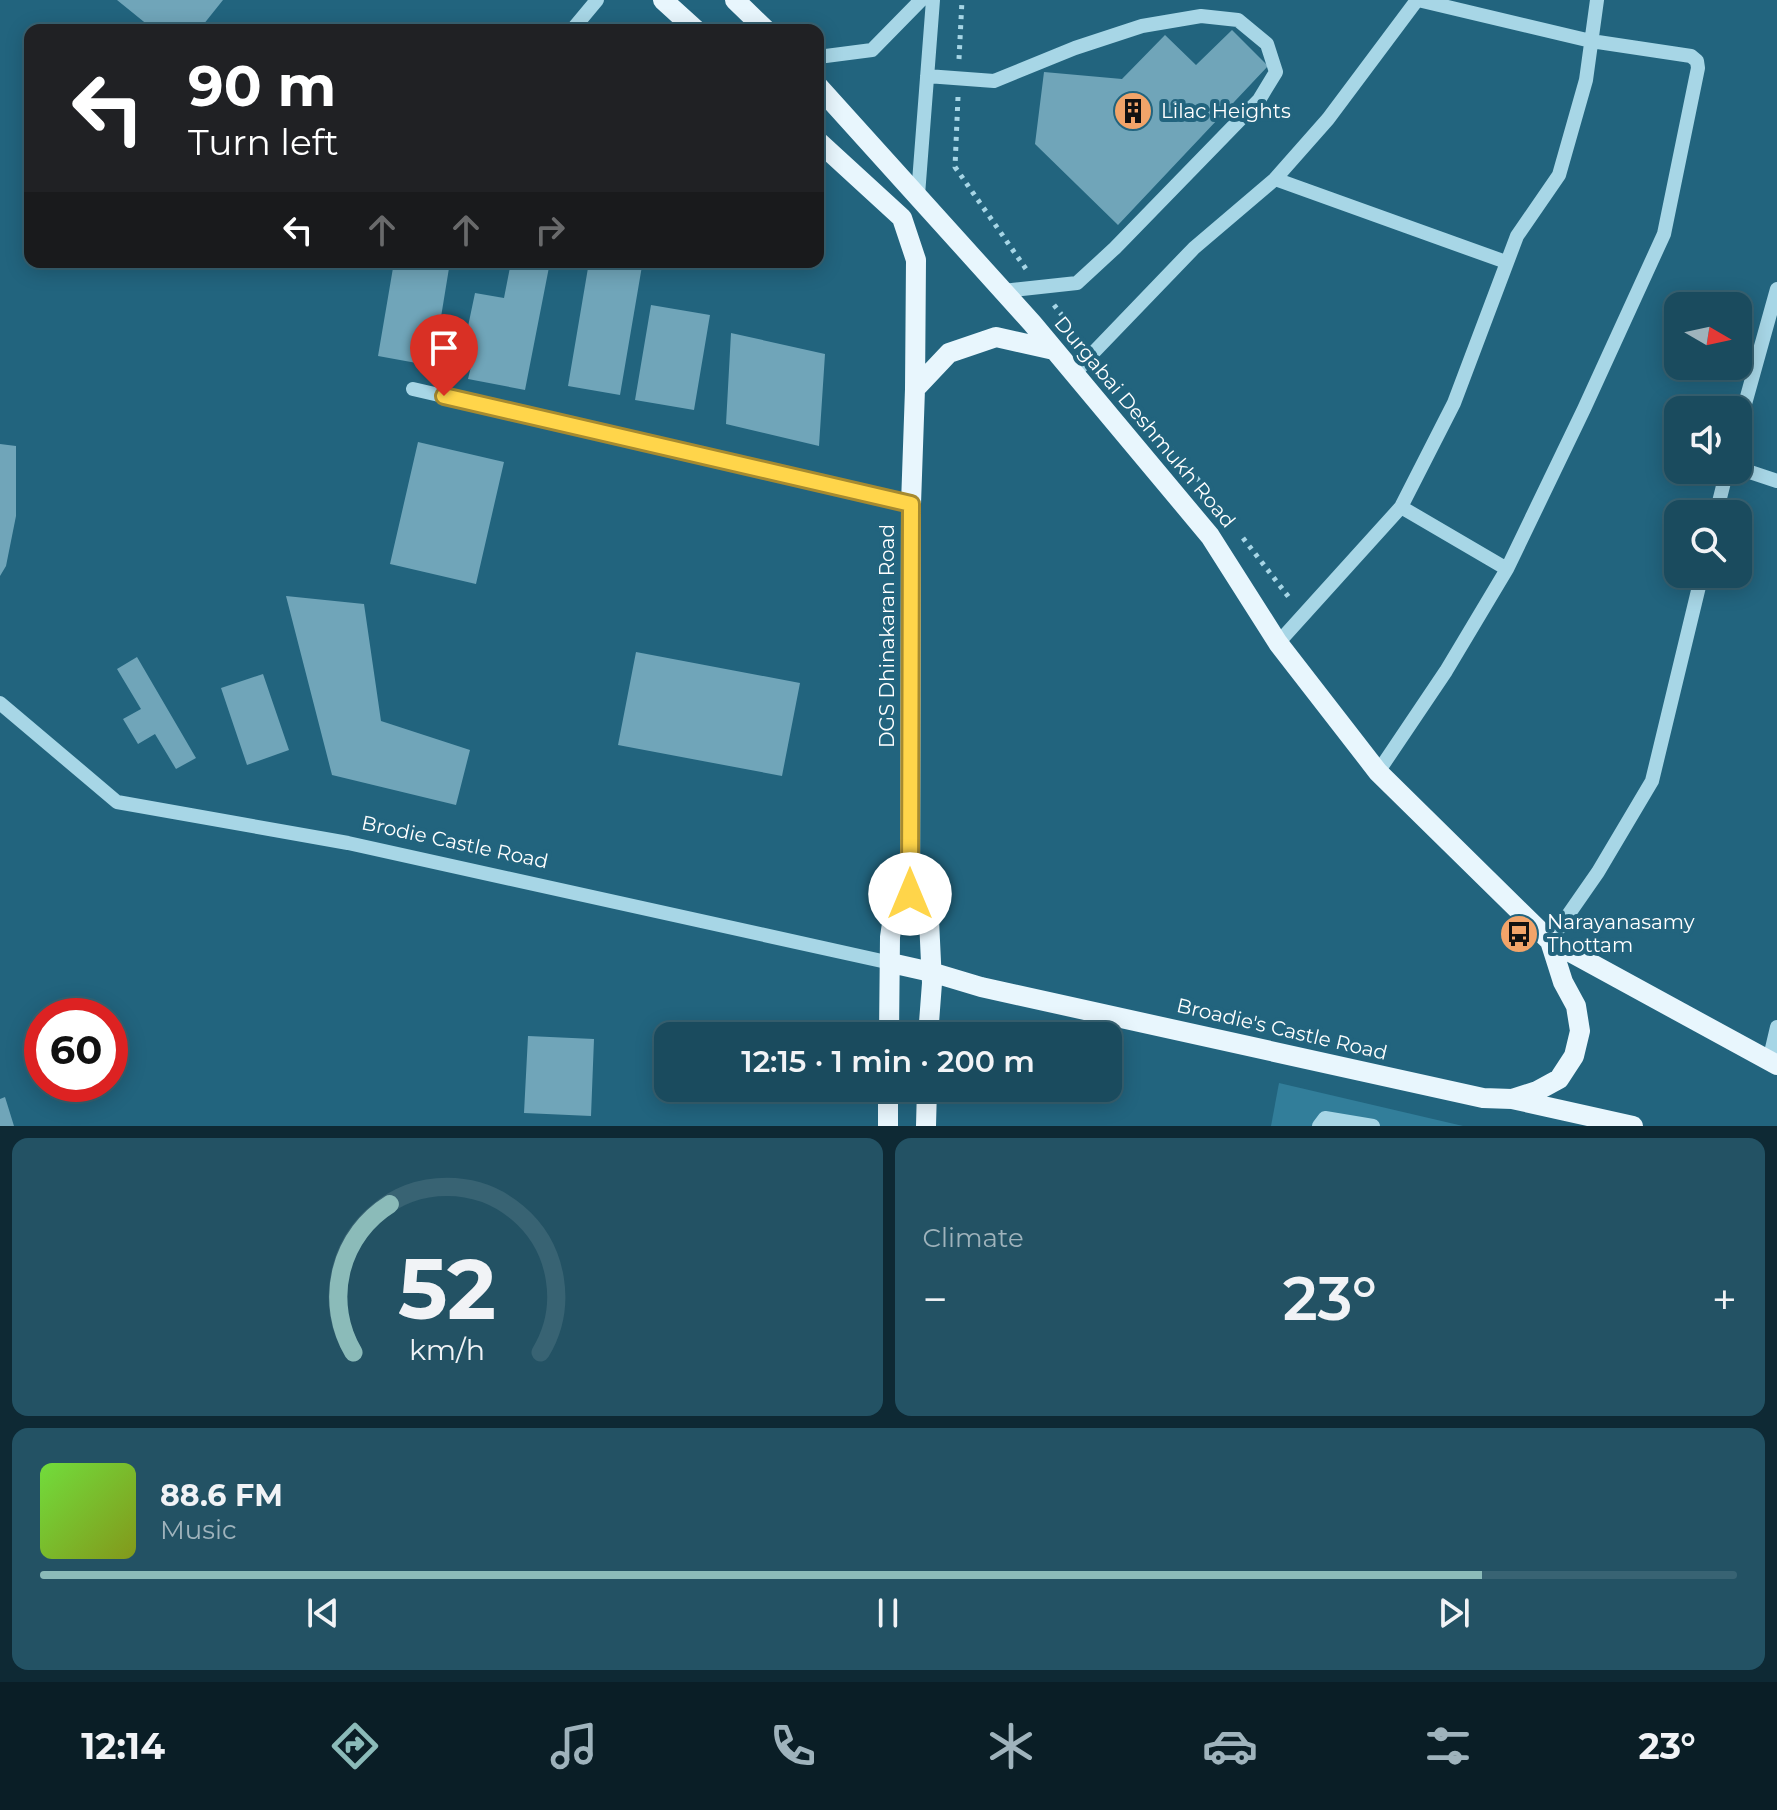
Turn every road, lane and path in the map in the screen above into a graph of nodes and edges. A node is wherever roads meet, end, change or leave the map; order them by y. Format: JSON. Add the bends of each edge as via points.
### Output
{"nodes":[{"id":1,"x":597,"y":0,"type":"edge"},
{"id":2,"x":663,"y":0,"type":"edge"},
{"id":3,"x":735,"y":0,"type":"edge"},
{"id":4,"x":921,"y":0,"type":"edge"},
{"id":5,"x":933,"y":0,"type":"edge"},
{"id":6,"x":1417,"y":0,"type":"edge"},
{"id":7,"x":1597,"y":0,"type":"edge"},
{"id":8,"x":577,"y":24,"type":"edge"},
{"id":9,"x":685,"y":24,"type":"edge"},
{"id":10,"x":764,"y":24,"type":"edge"},
{"id":11,"x":1591,"y":41,"type":"junction"},
{"id":12,"x":824,"y":56,"type":"edge"},
{"id":13,"x":927,"y":76,"type":"junction"},
{"id":14,"x":824,"y":93,"type":"edge"},
{"id":15,"x":824,"y":146,"type":"edge"},
{"id":16,"x":1275,"y":179,"type":"junction"},
{"id":17,"x":918,"y":195,"type":"junction"},
{"id":18,"x":1506,"y":262,"type":"junction"},
{"id":19,"x":1777,"y":289,"type":"edge"},
{"id":20,"x":1003,"y":291,"type":"junction"},
{"id":21,"x":1054,"y":350,"type":"junction"},
{"id":22,"x":1075,"y":373,"type":"junction"},
{"id":23,"x":413,"y":389,"type":"dead end"},
{"id":24,"x":915,"y":389,"type":"junction"},
{"id":25,"x":1747,"y":396,"type":"edge"},
{"id":26,"x":1752,"y":473,"type":"edge"},
{"id":27,"x":1777,"y":481,"type":"edge"},
{"id":28,"x":911,"y":504,"type":"junction"},
{"id":29,"x":1401,"y":507,"type":"junction"},
{"id":30,"x":1507,"y":569,"type":"junction"},
{"id":31,"x":1699,"y":588,"type":"edge"},
{"id":32,"x":1278,"y":643,"type":"junction"},
{"id":33,"x":0,"y":703,"type":"edge"},
{"id":34,"x":1378,"y":772,"type":"junction"},
{"id":35,"x":910,"y":894,"type":"junction"},
{"id":36,"x":1550,"y":941,"type":"junction"},
{"id":37,"x":891,"y":963,"type":"junction"},
{"id":38,"x":931,"y":972,"type":"junction"},
{"id":39,"x":889,"y":1022,"type":"edge"},
{"id":40,"x":929,"y":1022,"type":"edge"},
{"id":41,"x":1777,"y":1027,"type":"edge"},
{"id":42,"x":1773,"y":1063,"type":"edge"},
{"id":43,"x":1512,"y":1099,"type":"junction"},
{"id":44,"x":888,"y":1102,"type":"edge"},
{"id":45,"x":927,"y":1102,"type":"edge"},
{"id":46,"x":888,"y":1126,"type":"edge"},
{"id":47,"x":926,"y":1126,"type":"edge"},
{"id":48,"x":1319,"y":1126,"type":"edge"},
{"id":49,"x":1373,"y":1126,"type":"edge"},
{"id":50,"x":1633,"y":1126,"type":"edge"}],
"edges":[{"from":1,"to":8,"type":"street"},
{"from":2,"to":9,"type":"main road"},
{"from":3,"to":10,"type":"main road"},
{"from":4,"to":12,"type":"street","via":[[872,50]]},
{"from":5,"to":13,"type":"street"},
{"from":6,"to":11,"type":"street"},
{"from":6,"to":16,"type":"street","via":[[1328,119]]},
{"from":7,"to":11,"type":"street"},
{"from":11,"to":18,"type":"street","via":[[1586,80],[1559,175],[1517,236]]},
{"from":11,"to":30,"type":"street","via":[[1691,56],[1698,68],[1664,234]]},
{"from":13,"to":17,"type":"street"},
{"from":13,"to":20,"type":"street","via":[[994,81],[1142,26],[1201,16],[1238,20],[1267,44],[1276,72],[1259,100],[1115,248],[1077,283]]},
{"from":14,"to":17,"type":"main road","name":"Durgabai Deshmukh Road"},
{"from":15,"to":24,"type":"main road","via":[[902,218],[916,260]]},
{"from":16,"to":18,"type":"street"},
{"from":16,"to":22,"type":"street","via":[[1194,248]]},
{"from":17,"to":20,"type":"main road","name":"Durgabai Deshmukh Road"},
{"from":18,"to":29,"type":"street","via":[[1454,403]]},
{"from":19,"to":25,"type":"street"},
{"from":20,"to":21,"type":"main road","name":"Durgabai Deshmukh Road"},
{"from":21,"to":22,"type":"main road","name":"Durgabai Deshmukh Road"},
{"from":21,"to":24,"type":"main road","via":[[996,337],[949,353]]},
{"from":22,"to":32,"type":"main road","name":"Durgabai Deshmukh Road","via":[[1210,536]]},
{"from":23,"to":28,"type":"street"},
{"from":24,"to":28,"type":"main road","name":"DGS Dhinakaran Road"},
{"from":26,"to":27,"type":"street"},
{"from":28,"to":35,"type":"main road","name":"DGS Dhinakaran Road"},
{"from":29,"to":30,"type":"street"},
{"from":29,"to":32,"type":"street"},
{"from":30,"to":34,"type":"street"},
{"from":31,"to":36,"type":"street","via":[[1652,781]]},
{"from":32,"to":34,"type":"main road","name":"Durgabai Deshmukh Road"},
{"from":33,"to":37,"type":"street","name":"Brodie Castle Road","via":[[117,802],[348,843]]},
{"from":34,"to":36,"type":"main road","name":"Durgabai Deshmukh Road"},
{"from":35,"to":37,"type":"main road","name":"DGS Dhinakaran Road","via":[[893,917]]},
{"from":35,"to":38,"type":"main road","via":[[929,920]]},
{"from":36,"to":42,"type":"main road"},
{"from":36,"to":43,"type":"main road","name":"Broadie's Castle Road","via":[[1576,1006],[1580,1031],[1574,1056],[1559,1079]]},
{"from":37,"to":38,"type":"main road","name":"Brodie Castle Road"},
{"from":37,"to":39,"type":"main road","name":"DGS Dhinakaran Road"},
{"from":38,"to":40,"type":"main road"},
{"from":38,"to":43,"type":"main road","name":"Broadie's Castle Road","via":[[1468,1095]]},
{"from":41,"to":42,"type":"street"},
{"from":43,"to":50,"type":"main road"},
{"from":44,"to":46,"type":"main road"},
{"from":45,"to":47,"type":"main road"},
{"from":48,"to":49,"type":"street","via":[[1325,1118]]}]}
